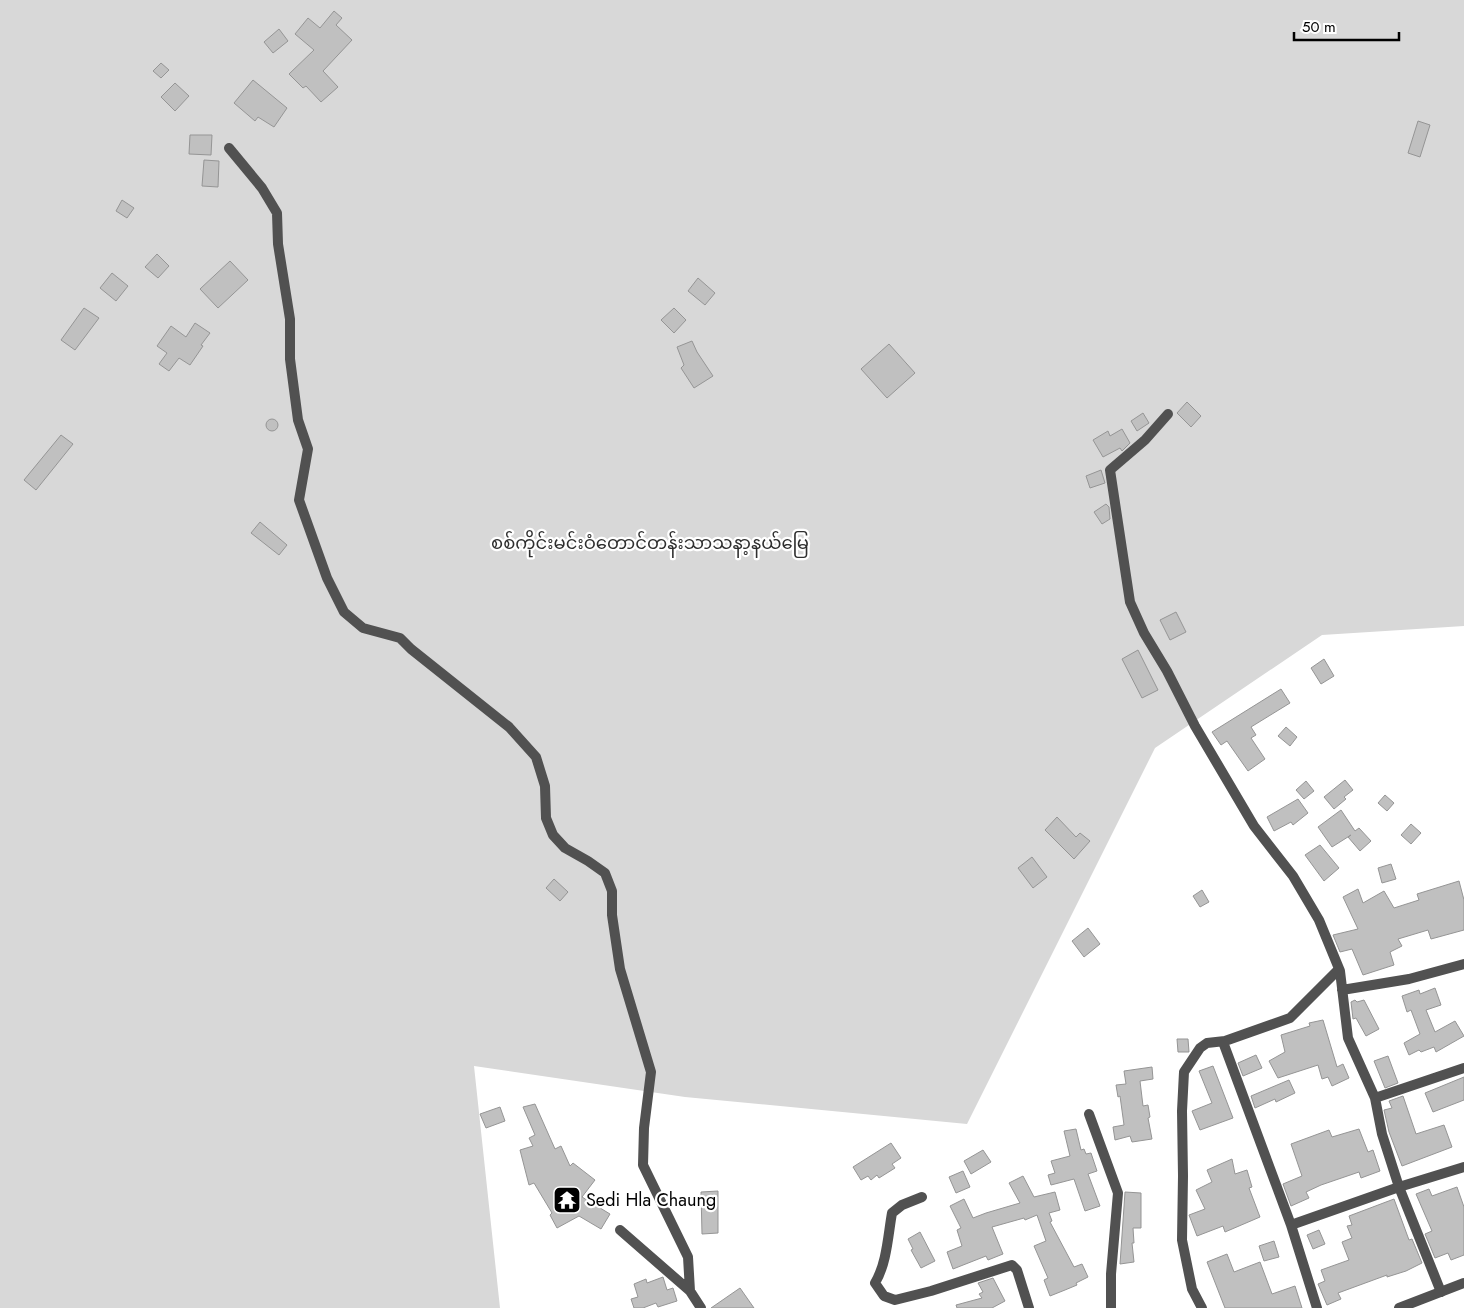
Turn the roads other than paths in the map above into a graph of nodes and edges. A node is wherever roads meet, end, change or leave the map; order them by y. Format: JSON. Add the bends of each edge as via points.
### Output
{"nodes":[{"id":1,"x":229,"y":148,"type":"dead end"},
{"id":2,"x":1168,"y":414,"type":"dead end"},
{"id":3,"x":1464,"y":964,"type":"edge"},
{"id":4,"x":1339,"y":969,"type":"junction"},
{"id":5,"x":1342,"y":990,"type":"junction"},
{"id":6,"x":1223,"y":1042,"type":"junction"},
{"id":7,"x":1464,"y":1068,"type":"edge"},
{"id":8,"x":1374,"y":1098,"type":"junction"},
{"id":9,"x":1089,"y":1114,"type":"dead end"},
{"id":10,"x":1464,"y":1167,"type":"edge"},
{"id":11,"x":1399,"y":1187,"type":"junction"},
{"id":12,"x":922,"y":1197,"type":"dead end"},
{"id":13,"x":1292,"y":1225,"type":"junction"},
{"id":14,"x":620,"y":1230,"type":"dead end"},
{"id":15,"x":1464,"y":1283,"type":"edge"},
{"id":16,"x":690,"y":1291,"type":"junction"},
{"id":17,"x":1441,"y":1292,"type":"junction"},
{"id":18,"x":702,"y":1308,"type":"edge"},
{"id":19,"x":1029,"y":1308,"type":"edge"},
{"id":20,"x":1111,"y":1308,"type":"edge"},
{"id":21,"x":1202,"y":1308,"type":"edge"},
{"id":22,"x":1317,"y":1308,"type":"edge"},
{"id":23,"x":1399,"y":1308,"type":"edge"}],
"edges":[{"from":1,"to":16,"type":"street","via":[[262,188],[277,213],[278,244],[290,319],[291,368],[298,420],[308,449],[299,500],[327,578],[344,612],[363,628],[400,638],[509,727],[536,757],[545,786],[546,818],[553,835],[566,848],[605,873],[612,891],[620,969],[651,1072],[643,1165],[688,1257]]},
{"from":2,"to":4,"type":"street","via":[[1145,440],[1110,470],[1130,602],[1194,726],[1254,826],[1293,876],[1319,920]]},
{"from":3,"to":5,"type":"street","via":[[1409,979]]},
{"from":4,"to":5,"type":"street"},
{"from":4,"to":6,"type":"street","via":[[1290,1018]]},
{"from":5,"to":8,"type":"street","via":[[1348,1038]]},
{"from":6,"to":13,"type":"street"},
{"from":6,"to":21,"type":"street","via":[[1207,1043],[1200,1048],[1184,1072],[1182,1240],[1192,1289]]},
{"from":7,"to":8,"type":"street"},
{"from":8,"to":11,"type":"street"},
{"from":9,"to":20,"type":"street","via":[[1118,1193]]},
{"from":10,"to":11,"type":"street"},
{"from":11,"to":13,"type":"street"},
{"from":11,"to":17,"type":"street"},
{"from":12,"to":19,"type":"street","via":[[892,1213],[882,1267],[875,1283],[884,1296],[895,1300],[1012,1265]]},
{"from":13,"to":22,"type":"street"},
{"from":14,"to":16,"type":"street"},
{"from":15,"to":17,"type":"street"},
{"from":16,"to":18,"type":"street"},
{"from":17,"to":23,"type":"street"}]}
